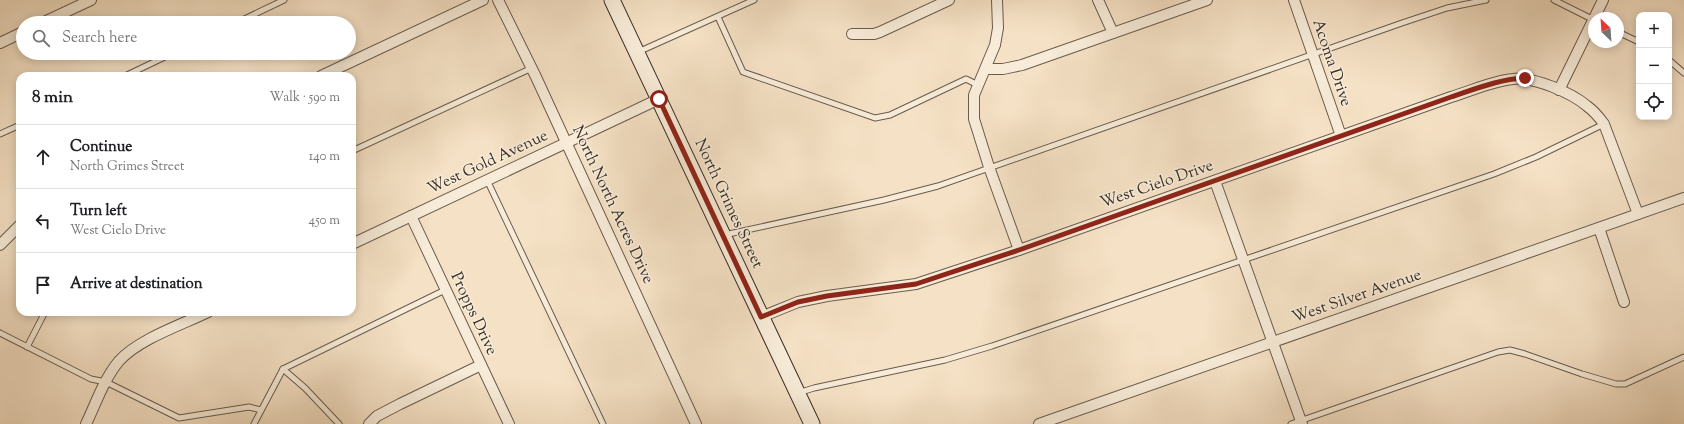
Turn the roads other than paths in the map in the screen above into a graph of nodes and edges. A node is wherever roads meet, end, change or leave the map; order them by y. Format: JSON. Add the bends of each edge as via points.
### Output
{"nodes":[{"id":1,"x":91,"y":0,"type":"edge"},
{"id":2,"x":284,"y":0,"type":"edge"},
{"id":3,"x":483,"y":0,"type":"edge"},
{"id":4,"x":498,"y":0,"type":"edge"},
{"id":5,"x":612,"y":0,"type":"edge"},
{"id":6,"x":754,"y":0,"type":"edge"},
{"id":7,"x":949,"y":0,"type":"edge"},
{"id":8,"x":996,"y":0,"type":"edge"},
{"id":9,"x":1098,"y":0,"type":"edge"},
{"id":10,"x":1207,"y":0,"type":"edge"},
{"id":11,"x":1294,"y":0,"type":"edge"},
{"id":12,"x":1486,"y":0,"type":"edge"},
{"id":13,"x":1554,"y":0,"type":"edge"},
{"id":14,"x":1603,"y":0,"type":"edge"},
{"id":15,"x":1597,"y":12,"type":"edge"},
{"id":16,"x":57,"y":16,"type":"edge"},
{"id":17,"x":251,"y":16,"type":"edge"},
{"id":18,"x":718,"y":17,"type":"junction"},
{"id":19,"x":1588,"y":17,"type":"edge"},
{"id":20,"x":1588,"y":30,"type":"edge"},
{"id":21,"x":852,"y":34,"type":"dead end"},
{"id":22,"x":1113,"y":34,"type":"junction"},
{"id":23,"x":16,"y":35,"type":"edge"},
{"id":24,"x":1624,"y":35,"type":"edge"},
{"id":25,"x":1636,"y":41,"type":"edge"},
{"id":26,"x":0,"y":43,"type":"edge"},
{"id":27,"x":637,"y":52,"type":"junction"},
{"id":28,"x":1312,"y":54,"type":"junction"},
{"id":29,"x":158,"y":60,"type":"edge"},
{"id":30,"x":355,"y":60,"type":"edge"},
{"id":31,"x":356,"y":60,"type":"edge"},
{"id":32,"x":1672,"y":63,"type":"edge"},
{"id":33,"x":532,"y":68,"type":"junction"},
{"id":34,"x":987,"y":69,"type":"junction"},
{"id":35,"x":133,"y":72,"type":"edge"},
{"id":36,"x":330,"y":72,"type":"edge"},
{"id":37,"x":1684,"y":73,"type":"edge"},
{"id":38,"x":978,"y":85,"type":"junction"},
{"id":39,"x":1559,"y":90,"type":"junction"},
{"id":40,"x":659,"y":99,"type":"junction"},
{"id":41,"x":1604,"y":124,"type":"junction"},
{"id":42,"x":16,"y":127,"type":"edge"},
{"id":43,"x":0,"y":134,"type":"edge"},
{"id":44,"x":1341,"y":136,"type":"junction"},
{"id":45,"x":566,"y":143,"type":"junction"},
{"id":46,"x":356,"y":149,"type":"edge"},
{"id":47,"x":989,"y":167,"type":"junction"},
{"id":48,"x":487,"y":180,"type":"junction"},
{"id":49,"x":1215,"y":181,"type":"junction"},
{"id":50,"x":1684,"y":198,"type":"edge"},
{"id":51,"x":1638,"y":214,"type":"junction"},
{"id":52,"x":411,"y":216,"type":"junction"},
{"id":53,"x":1600,"y":228,"type":"junction"},
{"id":54,"x":16,"y":229,"type":"edge"},
{"id":55,"x":723,"y":235,"type":"junction"},
{"id":56,"x":356,"y":242,"type":"edge"},
{"id":57,"x":0,"y":245,"type":"edge"},
{"id":58,"x":1019,"y":250,"type":"junction"},
{"id":59,"x":1244,"y":260,"type":"junction"},
{"id":60,"x":446,"y":290,"type":"junction"},
{"id":61,"x":1624,"y":302,"type":"dead end"},
{"id":62,"x":43,"y":316,"type":"edge"},
{"id":63,"x":200,"y":316,"type":"edge"},
{"id":64,"x":761,"y":317,"type":"junction"},
{"id":65,"x":0,"y":333,"type":"edge"},
{"id":66,"x":1272,"y":343,"type":"junction"},
{"id":67,"x":27,"y":347,"type":"junction"},
{"id":68,"x":1684,"y":357,"type":"edge"},
{"id":69,"x":481,"y":365,"type":"junction"},
{"id":70,"x":283,"y":369,"type":"junction"},
{"id":71,"x":106,"y":382,"type":"junction"},
{"id":72,"x":797,"y":394,"type":"junction"},
{"id":73,"x":261,"y":410,"type":"junction"},
{"id":74,"x":1298,"y":423,"type":"edge"},
{"id":75,"x":86,"y":424,"type":"edge"},
{"id":76,"x":254,"y":424,"type":"edge"},
{"id":77,"x":339,"y":424,"type":"edge"},
{"id":78,"x":369,"y":424,"type":"edge"},
{"id":79,"x":509,"y":424,"type":"edge"},
{"id":80,"x":603,"y":424,"type":"edge"},
{"id":81,"x":696,"y":424,"type":"edge"},
{"id":82,"x":812,"y":424,"type":"edge"},
{"id":83,"x":1039,"y":424,"type":"edge"}],
"edges":[{"from":1,"to":16,"type":"street"},
{"from":2,"to":17,"type":"lane"},
{"from":3,"to":31,"type":"street"},
{"from":4,"to":33,"type":"street","name":"North North Acres Drive"},
{"from":5,"to":27,"type":"main road","name":"North Grimes Street"},
{"from":6,"to":18,"type":"lane"},
{"from":7,"to":21,"type":"street","via":[[880,32]]},
{"from":8,"to":34,"type":"street","via":[[997,34]]},
{"from":9,"to":22,"type":"street"},
{"from":10,"to":22,"type":"street"},
{"from":11,"to":28,"type":"street","name":"Acoma Drive"},
{"from":12,"to":28,"type":"lane","via":[[1447,8]]},
{"from":13,"to":19,"type":"lane"},
{"from":14,"to":15,"type":"street"},
{"from":18,"to":27,"type":"lane"},
{"from":18,"to":38,"type":"lane","via":[[743,72],[875,118],[890,115],[966,79]]},
{"from":20,"to":39,"type":"street"},
{"from":22,"to":34,"type":"street","via":[[1022,65]]},
{"from":23,"to":26,"type":"street"},
{"from":24,"to":25,"type":"lane"},
{"from":27,"to":40,"type":"main road","name":"North Grimes Street"},
{"from":28,"to":44,"type":"street","name":"Acoma Drive"},
{"from":28,"to":47,"type":"lane"},
{"from":29,"to":35,"type":"lane"},
{"from":30,"to":36,"type":"street"},
{"from":32,"to":37,"type":"lane"},
{"from":33,"to":45,"type":"street","name":"North North Acres Drive"},
{"from":33,"to":46,"type":"lane"},
{"from":34,"to":38,"type":"street"},
{"from":38,"to":47,"type":"street","via":[[974,95],[974,119]]},
{"from":39,"to":41,"type":"street","name":"West Cielo Drive","via":[[1587,105]]},
{"from":39,"to":44,"type":"street","name":"West Cielo Drive","via":[[1525,78],[1513,79],[1451,97]]},
{"from":40,"to":45,"type":"street","name":"West Gold Avenue"},
{"from":40,"to":55,"type":"main road","name":"North Grimes Street"},
{"from":41,"to":51,"type":"street","name":"West Cielo Drive"},
{"from":41,"to":59,"type":"lane","via":[[1494,174]]},
{"from":42,"to":43,"type":"lane"},
{"from":44,"to":49,"type":"street","name":"West Cielo Drive"},
{"from":45,"to":48,"type":"street","name":"West Gold Avenue"},
{"from":45,"to":81,"type":"street","name":"North North Acres Drive"},
{"from":47,"to":55,"type":"lane","via":[[908,194]]},
{"from":47,"to":58,"type":"street"},
{"from":48,"to":52,"type":"street","name":"West Gold Avenue"},
{"from":48,"to":80,"type":"lane"},
{"from":49,"to":58,"type":"street","name":"West Cielo Drive"},
{"from":49,"to":59,"type":"street"},
{"from":50,"to":51,"type":"street","name":"West Silver Avenue"},
{"from":51,"to":53,"type":"street","name":"West Silver Avenue"},
{"from":52,"to":56,"type":"street","name":"West Gold Avenue"},
{"from":52,"to":60,"type":"street","name":"Propps Drive"},
{"from":53,"to":61,"type":"street"},
{"from":53,"to":66,"type":"street","name":"West Silver Avenue"},
{"from":54,"to":57,"type":"street"},
{"from":55,"to":64,"type":"main road","name":"North Grimes Street"},
{"from":58,"to":64,"type":"street","name":"West Cielo Drive","via":[[916,284],[798,302]]},
{"from":59,"to":66,"type":"street"},
{"from":59,"to":72,"type":"lane","via":[[992,346],[945,360],[814,388]]},
{"from":60,"to":69,"type":"street","name":"Propps Drive"},
{"from":60,"to":70,"type":"lane"},
{"from":62,"to":67,"type":"lane"},
{"from":63,"to":71,"type":"street","via":[[138,345],[120,361]]},
{"from":64,"to":72,"type":"main road","name":"North Grimes Street"},
{"from":65,"to":67,"type":"lane"},
{"from":66,"to":74,"type":"street"},
{"from":66,"to":83,"type":"street","name":"West Silver Avenue"},
{"from":67,"to":71,"type":"lane","via":[[91,379]]},
{"from":68,"to":74,"type":"lane","via":[[1625,384],[1616,384],[1526,354],[1510,350],[1498,352]]},
{"from":69,"to":78,"type":"street","via":[[377,416]]},
{"from":69,"to":79,"type":"street","name":"Propps Drive"},
{"from":70,"to":73,"type":"lane"},
{"from":70,"to":77,"type":"lane"},
{"from":71,"to":73,"type":"lane","via":[[179,418],[249,407]]},
{"from":71,"to":75,"type":"street"},
{"from":72,"to":82,"type":"main road","name":"North Grimes Street"},
{"from":73,"to":76,"type":"lane"}]}
